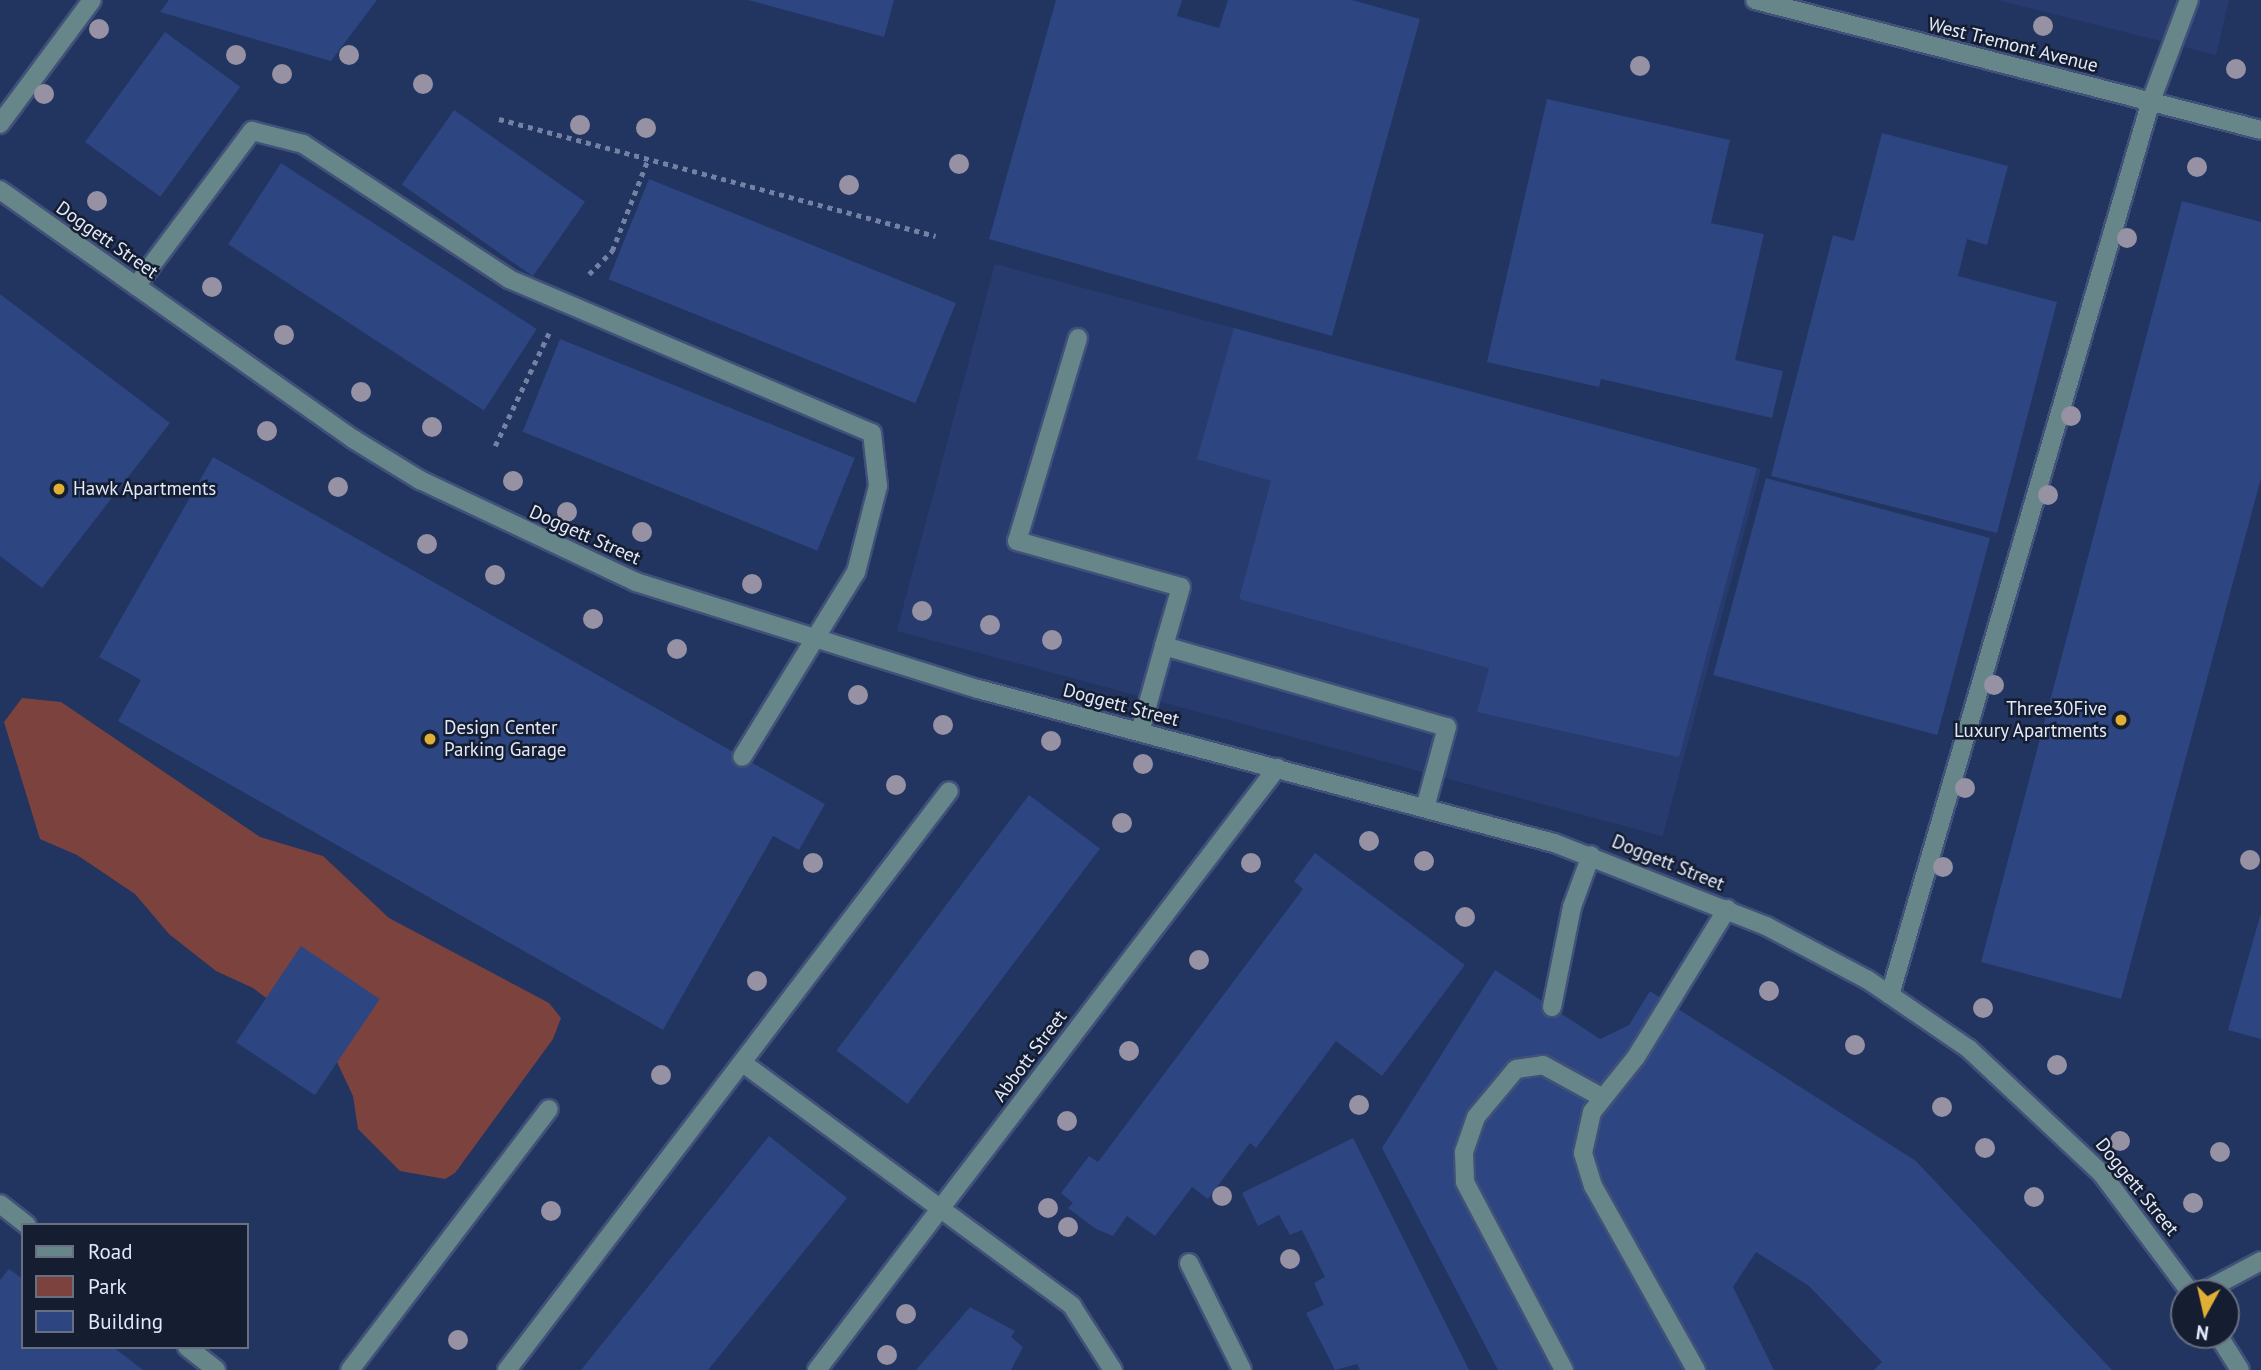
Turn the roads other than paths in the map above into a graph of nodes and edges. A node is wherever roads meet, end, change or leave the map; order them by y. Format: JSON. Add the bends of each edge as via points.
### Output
{"nodes":[{"id":1,"x":92,"y":0,"type":"edge"},
{"id":2,"x":1755,"y":0,"type":"edge"},
{"id":3,"x":2189,"y":0,"type":"edge"},
{"id":4,"x":2151,"y":101,"type":"junction"},
{"id":5,"x":0,"y":124,"type":"edge"},
{"id":6,"x":2261,"y":130,"type":"edge"},
{"id":7,"x":0,"y":190,"type":"edge"},
{"id":8,"x":136,"y":286,"type":"junction"},
{"id":9,"x":1078,"y":338,"type":"dead end"},
{"id":10,"x":815,"y":642,"type":"junction"},
{"id":11,"x":1164,"y":646,"type":"junction"},
{"id":12,"x":1140,"y":732,"type":"junction"},
{"id":13,"x":742,"y":757,"type":"dead end"},
{"id":14,"x":1277,"y":768,"type":"junction"},
{"id":15,"x":949,"y":791,"type":"dead end"},
{"id":16,"x":1425,"y":808,"type":"junction"},
{"id":17,"x":1591,"y":855,"type":"junction"},
{"id":18,"x":1727,"y":909,"type":"junction"},
{"id":19,"x":1890,"y":995,"type":"junction"},
{"id":20,"x":1552,"y":1006,"type":"dead end"},
{"id":21,"x":743,"y":1063,"type":"junction"},
{"id":22,"x":1604,"y":1098,"type":"junction"},
{"id":23,"x":549,"y":1109,"type":"dead end"},
{"id":24,"x":0,"y":1204,"type":"edge"},
{"id":25,"x":940,"y":1209,"type":"junction"},
{"id":26,"x":24,"y":1223,"type":"edge"},
{"id":27,"x":2261,"y":1261,"type":"edge"},
{"id":28,"x":1189,"y":1263,"type":"dead end"},
{"id":29,"x":2180,"y":1279,"type":"edge"},
{"id":30,"x":2227,"y":1279,"type":"edge"},
{"id":31,"x":190,"y":1349,"type":"edge"},
{"id":32,"x":2227,"y":1349,"type":"edge"},
{"id":33,"x":216,"y":1370,"type":"edge"},
{"id":34,"x":350,"y":1370,"type":"edge"},
{"id":35,"x":507,"y":1370,"type":"edge"},
{"id":36,"x":817,"y":1370,"type":"edge"},
{"id":37,"x":1113,"y":1370,"type":"edge"},
{"id":38,"x":1242,"y":1370,"type":"edge"},
{"id":39,"x":1564,"y":1370,"type":"edge"},
{"id":40,"x":1696,"y":1370,"type":"edge"},
{"id":41,"x":2240,"y":1370,"type":"edge"}],
"edges":[{"from":1,"to":5,"type":"street"},
{"from":2,"to":4,"type":"street","name":"West Tremont Avenue"},
{"from":3,"to":4,"type":"street"},
{"from":4,"to":6,"type":"street","name":"West Tremont Avenue"},
{"from":4,"to":19,"type":"street"},
{"from":7,"to":8,"type":"street","name":"Doggett Street"},
{"from":8,"to":10,"type":"street","name":"Doggett Street","via":[[421,480],[636,582]]},
{"from":8,"to":10,"type":"street","via":[[252,131],[303,144],[509,279],[872,433],[878,486],[856,572]]},
{"from":9,"to":11,"type":"street","via":[[1017,541],[1181,587]]},
{"from":10,"to":12,"type":"street","name":"Doggett Street"},
{"from":10,"to":13,"type":"street"},
{"from":11,"to":12,"type":"street"},
{"from":11,"to":16,"type":"street","via":[[1447,727]]},
{"from":12,"to":14,"type":"street","name":"Doggett Street"},
{"from":14,"to":16,"type":"street","name":"Doggett Street"},
{"from":14,"to":25,"type":"street","name":"Abbott Street"},
{"from":15,"to":21,"type":"street"},
{"from":16,"to":17,"type":"street","name":"Doggett Street"},
{"from":17,"to":18,"type":"street","name":"Doggett Street"},
{"from":17,"to":20,"type":"street","via":[[1572,906]]},
{"from":18,"to":19,"type":"street","name":"Doggett Street"},
{"from":18,"to":22,"type":"street","via":[[1695,967]]},
{"from":19,"to":29,"type":"street","name":"Doggett Street","via":[[1969,1049],[2061,1130]]},
{"from":21,"to":25,"type":"street"},
{"from":21,"to":35,"type":"street"},
{"from":22,"to":39,"type":"street","via":[[1543,1065],[1516,1069],[1476,1117],[1464,1152],[1465,1182]]},
{"from":22,"to":40,"type":"street","via":[[1592,1112],[1583,1153],[1592,1186]]},
{"from":23,"to":34,"type":"street"},
{"from":24,"to":26,"type":"street"},
{"from":25,"to":36,"type":"street","name":"Abbott Street"},
{"from":25,"to":37,"type":"street","via":[[1072,1306]]},
{"from":27,"to":30,"type":"street"},
{"from":28,"to":38,"type":"street"},
{"from":31,"to":33,"type":"street"},
{"from":32,"to":41,"type":"street"}]}
